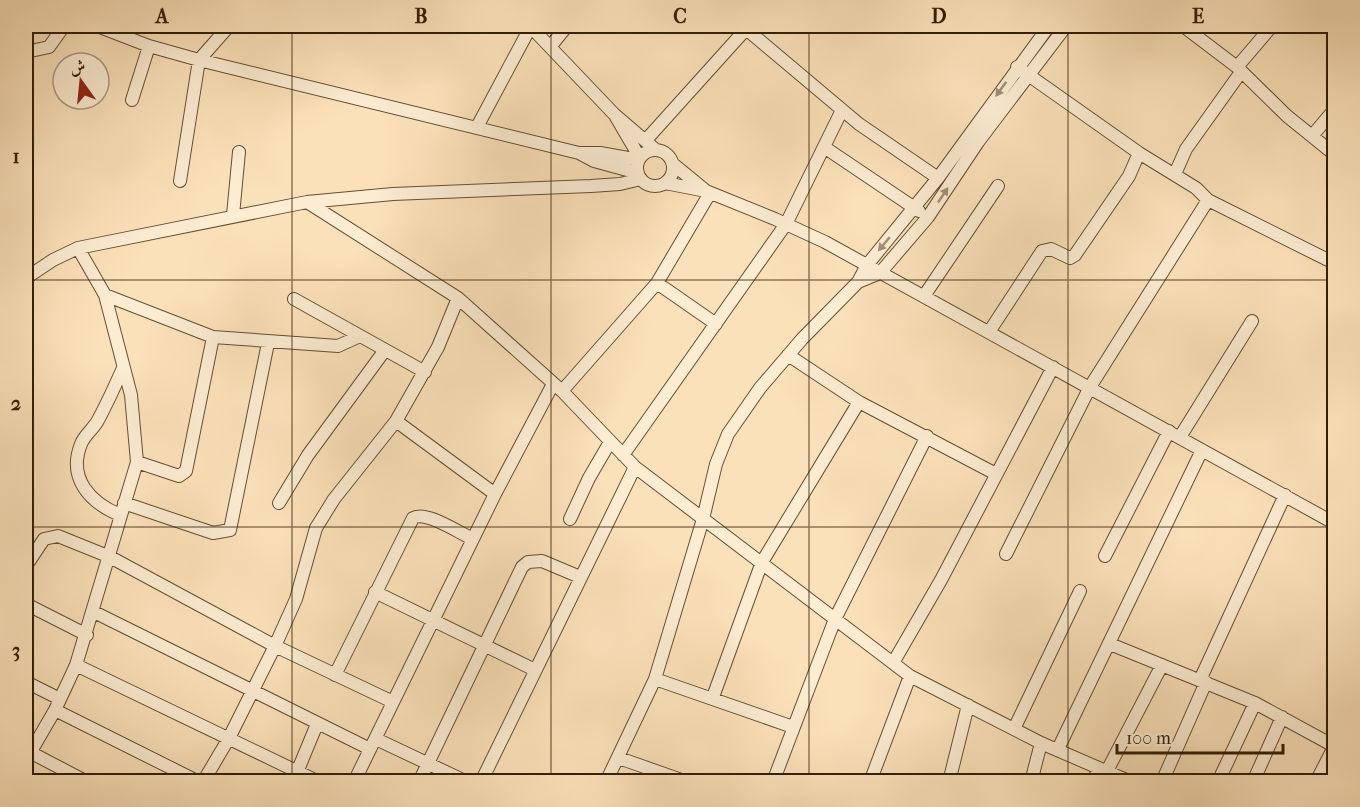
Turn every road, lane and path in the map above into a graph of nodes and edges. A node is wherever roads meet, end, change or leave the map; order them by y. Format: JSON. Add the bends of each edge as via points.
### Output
{"nodes":[{"id":1,"x":64,"y":26,"type":"edge"},
{"id":2,"x":98,"y":26,"type":"edge"},
{"id":3,"x":228,"y":26,"type":"edge"},
{"id":4,"x":530,"y":26,"type":"edge"},
{"id":5,"x":567,"y":26,"type":"edge"},
{"id":6,"x":1049,"y":26,"type":"edge"},
{"id":7,"x":1066,"y":26,"type":"edge"},
{"id":8,"x":1183,"y":26,"type":"edge"},
{"id":9,"x":1272,"y":26,"type":"edge"},
{"id":10,"x":747,"y":27,"type":"edge"},
{"id":11,"x":123,"y":30,"type":"edge"},
{"id":12,"x":148,"y":46,"type":"junction"},
{"id":13,"x":550,"y":47,"type":"junction"},
{"id":14,"x":26,"y":52,"type":"edge"},
{"id":15,"x":199,"y":60,"type":"junction"},
{"id":16,"x":1017,"y":67,"type":"junction"},
{"id":17,"x":1239,"y":70,"type":"junction"},
{"id":18,"x":1029,"y":75,"type":"junction"},
{"id":19,"x":132,"y":100,"type":"dead end"},
{"id":20,"x":842,"y":110,"type":"junction"},
{"id":21,"x":1335,"y":110,"type":"edge"},
{"id":22,"x":614,"y":114,"type":"junction"},
{"id":23,"x":477,"y":127,"type":"junction"},
{"id":24,"x":1312,"y":136,"type":"junction"},
{"id":25,"x":646,"y":140,"type":"junction"},
{"id":26,"x":824,"y":147,"type":"junction"},
{"id":27,"x":656,"y":150,"type":"junction"},
{"id":28,"x":239,"y":152,"type":"dead end"},
{"id":29,"x":1139,"y":153,"type":"junction"},
{"id":30,"x":1335,"y":154,"type":"edge"},
{"id":31,"x":673,"y":164,"type":"junction"},
{"id":32,"x":639,"y":168,"type":"junction"},
{"id":33,"x":1174,"y":174,"type":"junction"},
{"id":34,"x":938,"y":178,"type":"junction"},
{"id":35,"x":180,"y":181,"type":"dead end"},
{"id":36,"x":665,"y":183,"type":"junction"},
{"id":37,"x":998,"y":186,"type":"dead end"},
{"id":38,"x":708,"y":192,"type":"junction"},
{"id":39,"x":1208,"y":200,"type":"junction"},
{"id":40,"x":307,"y":202,"type":"junction"},
{"id":41,"x":915,"y":208,"type":"junction"},
{"id":42,"x":233,"y":215,"type":"junction"},
{"id":43,"x":928,"y":217,"type":"junction"},
{"id":44,"x":786,"y":224,"type":"junction"},
{"id":45,"x":78,"y":248,"type":"junction"},
{"id":46,"x":1335,"y":263,"type":"edge"},
{"id":47,"x":867,"y":265,"type":"junction"},
{"id":48,"x":880,"y":273,"type":"junction"},
{"id":49,"x":26,"y":278,"type":"edge"},
{"id":50,"x":858,"y":282,"type":"junction"},
{"id":51,"x":657,"y":283,"type":"junction"},
{"id":52,"x":105,"y":295,"type":"junction"},
{"id":53,"x":924,"y":296,"type":"junction"},
{"id":54,"x":458,"y":298,"type":"junction"},
{"id":55,"x":294,"y":299,"type":"dead end"},
{"id":56,"x":1252,"y":321,"type":"dead end"},
{"id":57,"x":716,"y":324,"type":"junction"},
{"id":58,"x":989,"y":332,"type":"junction"},
{"id":59,"x":360,"y":336,"type":"junction"},
{"id":60,"x":213,"y":337,"type":"junction"},
{"id":61,"x":268,"y":343,"type":"junction"},
{"id":62,"x":385,"y":350,"type":"junction"},
{"id":63,"x":788,"y":355,"type":"junction"},
{"id":64,"x":1053,"y":366,"type":"junction"},
{"id":65,"x":123,"y":368,"type":"junction"},
{"id":66,"x":425,"y":372,"type":"junction"},
{"id":67,"x":1090,"y":387,"type":"junction"},
{"id":68,"x":557,"y":388,"type":"junction"},
{"id":69,"x":858,"y":402,"type":"junction"},
{"id":70,"x":396,"y":421,"type":"junction"},
{"id":71,"x":1175,"y":434,"type":"junction"},
{"id":72,"x":927,"y":436,"type":"junction"},
{"id":73,"x":610,"y":442,"type":"junction"},
{"id":74,"x":1202,"y":450,"type":"junction"},
{"id":75,"x":623,"y":455,"type":"junction"},
{"id":76,"x":137,"y":462,"type":"junction"},
{"id":77,"x":635,"y":467,"type":"junction"},
{"id":78,"x":996,"y":474,"type":"junction"},
{"id":79,"x":495,"y":495,"type":"junction"},
{"id":80,"x":1285,"y":495,"type":"junction"},
{"id":81,"x":279,"y":503,"type":"dead end"},
{"id":82,"x":122,"y":509,"type":"junction"},
{"id":83,"x":570,"y":519,"type":"dead end"},
{"id":84,"x":703,"y":519,"type":"junction"},
{"id":85,"x":1335,"y":523,"type":"edge"},
{"id":86,"x":472,"y":539,"type":"junction"},
{"id":87,"x":1006,"y":554,"type":"dead end"},
{"id":88,"x":1105,"y":556,"type":"dead end"},
{"id":89,"x":110,"y":557,"type":"junction"},
{"id":90,"x":762,"y":562,"type":"junction"},
{"id":91,"x":26,"y":566,"type":"edge"},
{"id":92,"x":580,"y":578,"type":"junction"},
{"id":93,"x":1080,"y":591,"type":"dead end"},
{"id":94,"x":375,"y":592,"type":"junction"},
{"id":95,"x":26,"y":604,"type":"edge"},
{"id":96,"x":94,"y":612,"type":"junction"},
{"id":97,"x":835,"y":619,"type":"junction"},
{"id":98,"x":434,"y":621,"type":"junction"},
{"id":99,"x":87,"y":635,"type":"junction"},
{"id":100,"x":483,"y":645,"type":"junction"},
{"id":101,"x":1110,"y":645,"type":"junction"},
{"id":102,"x":275,"y":646,"type":"junction"},
{"id":103,"x":893,"y":663,"type":"junction"},
{"id":104,"x":76,"y":665,"type":"junction"},
{"id":105,"x":1162,"y":665,"type":"junction"},
{"id":106,"x":535,"y":670,"type":"junction"},
{"id":107,"x":335,"y":675,"type":"junction"},
{"id":108,"x":910,"y":676,"type":"junction"},
{"id":109,"x":656,"y":679,"type":"junction"},
{"id":110,"x":1203,"y":681,"type":"junction"},
{"id":111,"x":26,"y":682,"type":"edge"},
{"id":112,"x":252,"y":691,"type":"junction"},
{"id":113,"x":713,"y":697,"type":"junction"},
{"id":114,"x":393,"y":702,"type":"junction"},
{"id":115,"x":1255,"y":703,"type":"junction"},
{"id":116,"x":56,"y":704,"type":"junction"},
{"id":117,"x":968,"y":705,"type":"junction"},
{"id":118,"x":1282,"y":717,"type":"junction"},
{"id":119,"x":317,"y":724,"type":"junction"},
{"id":120,"x":793,"y":727,"type":"junction"},
{"id":121,"x":1014,"y":729,"type":"junction"},
{"id":122,"x":229,"y":738,"type":"junction"},
{"id":123,"x":1041,"y":743,"type":"junction"},
{"id":124,"x":373,"y":744,"type":"junction"},
{"id":125,"x":1335,"y":746,"type":"edge"},
{"id":126,"x":1058,"y":749,"type":"junction"},
{"id":127,"x":27,"y":754,"type":"edge"},
{"id":128,"x":619,"y":758,"type":"junction"},
{"id":129,"x":428,"y":764,"type":"junction"},
{"id":130,"x":1102,"y":769,"type":"junction"},
{"id":131,"x":295,"y":776,"type":"edge"},
{"id":132,"x":1258,"y":780,"type":"edge"},
{"id":133,"x":87,"y":782,"type":"edge"},
{"id":134,"x":202,"y":782,"type":"edge"},
{"id":135,"x":320,"y":782,"type":"edge"},
{"id":136,"x":354,"y":782,"type":"edge"},
{"id":137,"x":419,"y":782,"type":"edge"},
{"id":138,"x":467,"y":782,"type":"edge"},
{"id":139,"x":481,"y":782,"type":"edge"},
{"id":140,"x":606,"y":782,"type":"edge"},
{"id":141,"x":687,"y":782,"type":"edge"},
{"id":142,"x":773,"y":782,"type":"edge"},
{"id":143,"x":870,"y":782,"type":"edge"},
{"id":144,"x":949,"y":782,"type":"edge"},
{"id":145,"x":1031,"y":782,"type":"edge"},
{"id":146,"x":1094,"y":782,"type":"edge"},
{"id":147,"x":1131,"y":782,"type":"edge"},
{"id":148,"x":1162,"y":782,"type":"edge"},
{"id":149,"x":1218,"y":782,"type":"edge"},
{"id":150,"x":1316,"y":782,"type":"edge"}],
"edges":[{"from":1,"to":14,"type":"street","via":[[49,47]]},
{"from":2,"to":11,"type":"street"},
{"from":3,"to":15,"type":"street"},
{"from":4,"to":13,"type":"street"},
{"from":4,"to":23,"type":"street"},
{"from":5,"to":13,"type":"street"},
{"from":6,"to":16,"type":"street"},
{"from":7,"to":18,"type":"street"},
{"from":8,"to":17,"type":"street"},
{"from":9,"to":17,"type":"street"},
{"from":10,"to":20,"type":"street"},
{"from":10,"to":25,"type":"street"},
{"from":11,"to":12,"type":"street"},
{"from":12,"to":15,"type":"street"},
{"from":12,"to":19,"type":"street"},
{"from":13,"to":22,"type":"street"},
{"from":15,"to":23,"type":"street"},
{"from":15,"to":35,"type":"street"},
{"from":16,"to":18,"type":"street"},
{"from":16,"to":34,"type":"street","one_way":true},
{"from":17,"to":24,"type":"street"},
{"from":17,"to":33,"type":"street","via":[[1186,149]]},
{"from":18,"to":29,"type":"street"},
{"from":43,"to":18,"type":"street","one_way":true},
{"from":20,"to":26,"type":"street"},
{"from":20,"to":34,"type":"street"},
{"from":21,"to":24,"type":"street"},
{"from":22,"to":25,"type":"street"},
{"from":22,"to":32,"type":"street"},
{"from":23,"to":32,"type":"street","via":[[579,153],[594,161]]},
{"from":24,"to":30,"type":"street"},
{"from":25,"to":27,"type":"street"},
{"from":26,"to":41,"type":"street"},
{"from":26,"to":44,"type":"street"},
{"from":27,"to":31,"type":"street","via":[[667,154]]},
{"from":27,"to":32,"type":"street","via":[[646,153]]},
{"from":28,"to":42,"type":"street"},
{"from":29,"to":33,"type":"street"},
{"from":29,"to":58,"type":"street","via":[[1129,176],[1075,255],[1070,258],[1051,249],[1042,251]]},
{"from":31,"to":36,"type":"street","via":[[673,173]]},
{"from":31,"to":38,"type":"street"},
{"from":32,"to":36,"type":"street","via":[[651,185]]},
{"from":32,"to":40,"type":"street","via":[[620,184],[393,194]]},
{"from":33,"to":39,"type":"street"},
{"from":34,"to":41,"type":"street"},
{"from":36,"to":38,"type":"street"},
{"from":37,"to":53,"type":"street"},
{"from":38,"to":44,"type":"street"},
{"from":38,"to":51,"type":"street"},
{"from":39,"to":46,"type":"street"},
{"from":39,"to":67,"type":"street"},
{"from":40,"to":42,"type":"street"},
{"from":40,"to":54,"type":"street"},
{"from":41,"to":43,"type":"street"},
{"from":41,"to":47,"type":"street","one_way":true},
{"from":42,"to":45,"type":"street"},
{"from":43,"to":48,"type":"street"},
{"from":44,"to":47,"type":"street"},
{"from":44,"to":57,"type":"street"},
{"from":45,"to":49,"type":"street"},
{"from":45,"to":52,"type":"street"},
{"from":47,"to":48,"type":"street"},
{"from":47,"to":50,"type":"street"},
{"from":48,"to":50,"type":"street"},
{"from":48,"to":53,"type":"street"},
{"from":50,"to":63,"type":"street"},
{"from":51,"to":57,"type":"street"},
{"from":51,"to":68,"type":"street"},
{"from":52,"to":60,"type":"street"},
{"from":52,"to":65,"type":"street"},
{"from":53,"to":58,"type":"street"},
{"from":54,"to":66,"type":"street"},
{"from":54,"to":68,"type":"street"},
{"from":55,"to":59,"type":"street"},
{"from":56,"to":71,"type":"street"},
{"from":57,"to":75,"type":"street"},
{"from":58,"to":64,"type":"street"},
{"from":59,"to":61,"type":"street","via":[[338,346]]},
{"from":59,"to":62,"type":"street"},
{"from":60,"to":61,"type":"street"},
{"from":60,"to":76,"type":"street","via":[[186,471],[179,476]]},
{"from":61,"to":82,"type":"street","via":[[230,530],[213,533]]},
{"from":62,"to":66,"type":"street"},
{"from":62,"to":81,"type":"street"},
{"from":63,"to":69,"type":"street"},
{"from":63,"to":84,"type":"street","via":[[760,388],[722,447]]},
{"from":64,"to":67,"type":"street"},
{"from":64,"to":78,"type":"street"},
{"from":65,"to":76,"type":"street","via":[[136,425]]},
{"from":65,"to":82,"type":"street","via":[[76,459],[77,476],[86,493],[101,507]]},
{"from":66,"to":70,"type":"street"},
{"from":67,"to":71,"type":"street"},
{"from":67,"to":87,"type":"street"},
{"from":68,"to":73,"type":"street"},
{"from":68,"to":79,"type":"street"},
{"from":69,"to":72,"type":"street"},
{"from":69,"to":90,"type":"street"},
{"from":70,"to":79,"type":"street"},
{"from":70,"to":102,"type":"street","via":[[316,528],[296,599]]},
{"from":71,"to":74,"type":"street"},
{"from":71,"to":88,"type":"street"},
{"from":72,"to":78,"type":"street"},
{"from":72,"to":97,"type":"street"},
{"from":73,"to":75,"type":"street"},
{"from":73,"to":83,"type":"street"},
{"from":74,"to":80,"type":"street"},
{"from":74,"to":101,"type":"street"},
{"from":75,"to":77,"type":"street"},
{"from":76,"to":82,"type":"street"},
{"from":77,"to":84,"type":"street"},
{"from":77,"to":92,"type":"street"},
{"from":78,"to":103,"type":"street"},
{"from":79,"to":86,"type":"street"},
{"from":80,"to":85,"type":"street"},
{"from":80,"to":110,"type":"street"},
{"from":82,"to":89,"type":"street"},
{"from":84,"to":90,"type":"street"},
{"from":84,"to":109,"type":"street"},
{"from":86,"to":94,"type":"street","via":[[429,517],[416,515]]},
{"from":86,"to":98,"type":"street"},
{"from":89,"to":91,"type":"street","via":[[53,536],[44,539]]},
{"from":89,"to":96,"type":"street"},
{"from":89,"to":102,"type":"street"},
{"from":90,"to":97,"type":"street"},
{"from":90,"to":113,"type":"street"},
{"from":92,"to":100,"type":"street","via":[[542,561],[528,562]]},
{"from":92,"to":106,"type":"street"},
{"from":93,"to":121,"type":"street"},
{"from":94,"to":98,"type":"street"},
{"from":94,"to":107,"type":"street"},
{"from":95,"to":99,"type":"street"},
{"from":96,"to":99,"type":"street"},
{"from":96,"to":112,"type":"street"},
{"from":97,"to":103,"type":"street"},
{"from":97,"to":120,"type":"street"},
{"from":98,"to":100,"type":"street"},
{"from":98,"to":114,"type":"street"},
{"from":99,"to":104,"type":"street"},
{"from":100,"to":106,"type":"street"},
{"from":100,"to":129,"type":"street"},
{"from":101,"to":105,"type":"street"},
{"from":101,"to":126,"type":"street"},
{"from":102,"to":107,"type":"street"},
{"from":102,"to":112,"type":"street"},
{"from":103,"to":108,"type":"street"},
{"from":104,"to":116,"type":"street"},
{"from":104,"to":122,"type":"street"},
{"from":105,"to":110,"type":"street"},
{"from":105,"to":130,"type":"street"},
{"from":106,"to":139,"type":"street"},
{"from":107,"to":114,"type":"street"},
{"from":108,"to":117,"type":"street"},
{"from":108,"to":143,"type":"street"},
{"from":109,"to":113,"type":"street"},
{"from":109,"to":128,"type":"street"},
{"from":110,"to":115,"type":"street"},
{"from":110,"to":148,"type":"street"},
{"from":111,"to":116,"type":"street"},
{"from":112,"to":119,"type":"street"},
{"from":112,"to":122,"type":"street"},
{"from":113,"to":120,"type":"street"},
{"from":114,"to":124,"type":"street"},
{"from":115,"to":118,"type":"street"},
{"from":115,"to":149,"type":"street"},
{"from":116,"to":127,"type":"street"},
{"from":116,"to":134,"type":"street"},
{"from":117,"to":121,"type":"street"},
{"from":117,"to":144,"type":"street"},
{"from":118,"to":125,"type":"street"},
{"from":118,"to":132,"type":"street"},
{"from":119,"to":124,"type":"street"},
{"from":119,"to":131,"type":"street"},
{"from":120,"to":142,"type":"street"},
{"from":121,"to":123,"type":"street"},
{"from":122,"to":131,"type":"street"},
{"from":122,"to":134,"type":"street"},
{"from":123,"to":126,"type":"street"},
{"from":123,"to":145,"type":"street"},
{"from":124,"to":129,"type":"street"},
{"from":124,"to":136,"type":"street"},
{"from":125,"to":150,"type":"street"},
{"from":126,"to":130,"type":"street"},
{"from":127,"to":133,"type":"street"},
{"from":128,"to":140,"type":"street"},
{"from":128,"to":141,"type":"street"},
{"from":129,"to":137,"type":"street"},
{"from":129,"to":138,"type":"street"},
{"from":130,"to":146,"type":"street"},
{"from":130,"to":147,"type":"street"},
{"from":131,"to":135,"type":"street"}]}
